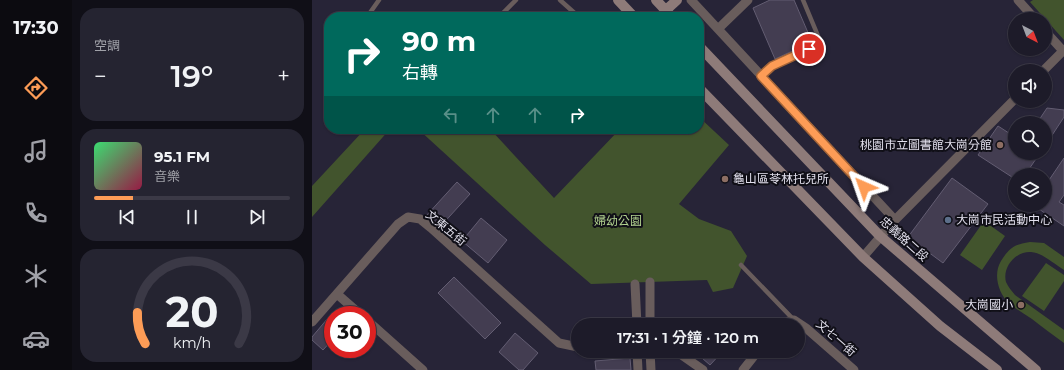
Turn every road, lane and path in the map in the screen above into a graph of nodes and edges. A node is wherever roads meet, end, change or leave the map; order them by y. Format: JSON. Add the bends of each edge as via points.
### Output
{"nodes":[{"id":1,"x":379,"y":0,"type":"edge"},
{"id":2,"x":516,"y":0,"type":"edge"},
{"id":3,"x":560,"y":0,"type":"edge"},
{"id":4,"x":618,"y":0,"type":"edge"},
{"id":5,"x":656,"y":0,"type":"edge"},
{"id":6,"x":677,"y":0,"type":"edge"},
{"id":7,"x":691,"y":0,"type":"edge"},
{"id":8,"x":748,"y":0,"type":"edge"},
{"id":9,"x":803,"y":0,"type":"edge"},
{"id":10,"x":1018,"y":0,"type":"edge"},
{"id":11,"x":371,"y":12,"type":"edge"},
{"id":12,"x":504,"y":12,"type":"edge"},
{"id":13,"x":573,"y":12,"type":"edge"},
{"id":14,"x":629,"y":12,"type":"edge"},
{"id":15,"x":667,"y":12,"type":"edge"},
{"id":16,"x":670,"y":12,"type":"edge"},
{"id":17,"x":702,"y":12,"type":"edge"},
{"id":18,"x":1029,"y":12,"type":"edge"},
{"id":19,"x":704,"y":14,"type":"edge"},
{"id":20,"x":718,"y":29,"type":"junction"},
{"id":21,"x":1052,"y":38,"type":"edge"},
{"id":22,"x":704,"y":51,"type":"edge"},
{"id":23,"x":1064,"y":51,"type":"edge"},
{"id":24,"x":1050,"y":64,"type":"edge"},
{"id":25,"x":761,"y":76,"type":"junction"},
{"id":26,"x":704,"y":93,"type":"edge"},
{"id":27,"x":1008,"y":106,"type":"edge"},
{"id":28,"x":895,"y":220,"type":"junction"},
{"id":29,"x":880,"y":236,"type":"junction"},
{"id":30,"x":863,"y":257,"type":"junction"},
{"id":31,"x":741,"y":265,"type":"dead end"},
{"id":32,"x":650,"y":282,"type":"dead end"},
{"id":33,"x":635,"y":284,"type":"dead end"},
{"id":34,"x":337,"y":294,"type":"junction"},
{"id":35,"x":351,"y":306,"type":"edge"},
{"id":36,"x":637,"y":318,"type":"edge"},
{"id":37,"x":650,"y":318,"type":"edge"},
{"id":38,"x":792,"y":318,"type":"edge"},
{"id":39,"x":312,"y":322,"type":"edge"},
{"id":40,"x":805,"y":327,"type":"edge"},
{"id":41,"x":376,"y":328,"type":"edge"},
{"id":42,"x":571,"y":346,"type":"edge"},
{"id":43,"x":638,"y":358,"type":"edge"},
{"id":44,"x":650,"y":358,"type":"edge"},
{"id":45,"x":686,"y":358,"type":"edge"},
{"id":46,"x":752,"y":358,"type":"edge"},
{"id":47,"x":423,"y":370,"type":"edge"},
{"id":48,"x":638,"y":370,"type":"edge"},
{"id":49,"x":650,"y":370,"type":"edge"},
{"id":50,"x":703,"y":370,"type":"edge"},
{"id":51,"x":743,"y":370,"type":"edge"},
{"id":52,"x":854,"y":370,"type":"edge"},
{"id":53,"x":997,"y":370,"type":"edge"},
{"id":54,"x":1036,"y":370,"type":"edge"}],
"edges":[{"from":1,"to":11,"type":"lane"},
{"from":2,"to":12,"type":"lane"},
{"from":3,"to":13,"type":"lane"},
{"from":4,"to":14,"type":"main road"},
{"from":5,"to":15,"type":"main road"},
{"from":6,"to":16,"type":"main road"},
{"from":7,"to":17,"type":"street"},
{"from":8,"to":20,"type":"street"},
{"from":9,"to":25,"type":"lane","via":[[821,43],[772,66]]},
{"from":10,"to":18,"type":"street"},
{"from":19,"to":20,"type":"street"},
{"from":20,"to":25,"type":"street"},
{"from":21,"to":23,"type":"street"},
{"from":22,"to":29,"type":"main road","name":"忠義路二段"},
{"from":23,"to":24,"type":"street"},
{"from":25,"to":28,"type":"street"},
{"from":26,"to":30,"type":"main road"},
{"from":27,"to":28,"type":"street"},
{"from":28,"to":29,"type":"street"},
{"from":29,"to":30,"type":"street"},
{"from":29,"to":54,"type":"main road","name":"忠義路二段"},
{"from":30,"to":53,"type":"main road","via":[[940,326]]},
{"from":31,"to":38,"type":"lane"},
{"from":32,"to":37,"type":"street"},
{"from":33,"to":36,"type":"street"},
{"from":34,"to":35,"type":"street"},
{"from":34,"to":39,"type":"street","name":"文東五街"},
{"from":34,"to":42,"type":"street","name":"文東五街","via":[[398,224],[408,217],[420,219],[559,343]]},
{"from":40,"to":52,"type":"street","name":"文七一街"},
{"from":41,"to":47,"type":"street"},
{"from":43,"to":48,"type":"street"},
{"from":44,"to":49,"type":"street"},
{"from":45,"to":50,"type":"street"},
{"from":46,"to":51,"type":"street"}]}
